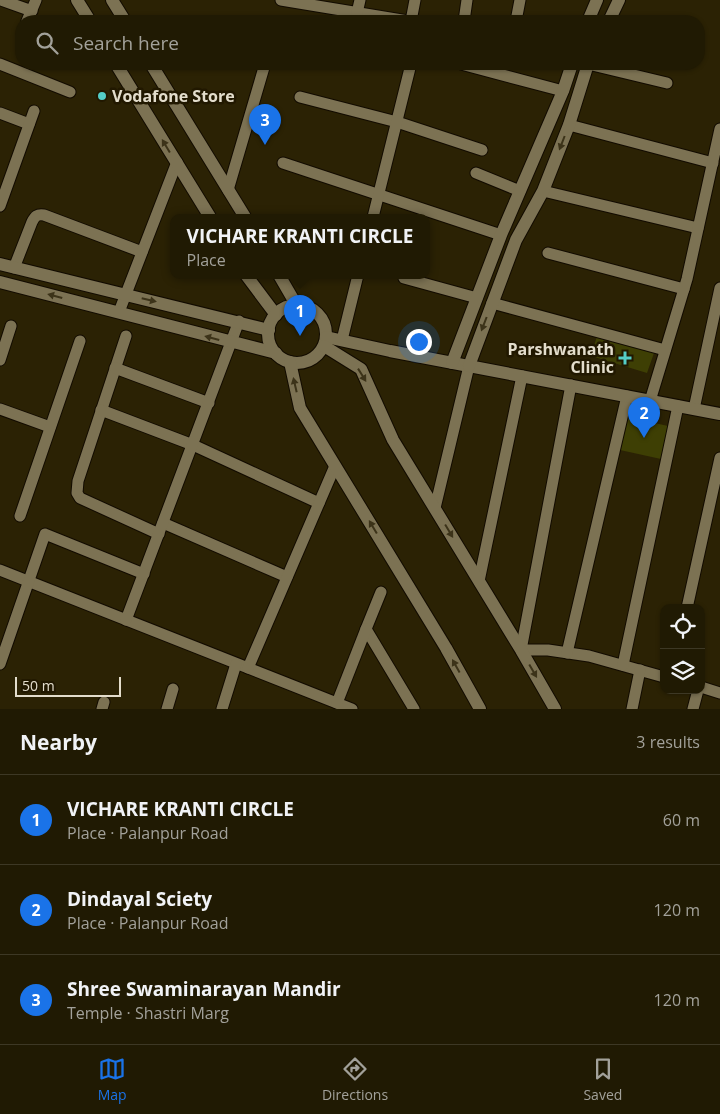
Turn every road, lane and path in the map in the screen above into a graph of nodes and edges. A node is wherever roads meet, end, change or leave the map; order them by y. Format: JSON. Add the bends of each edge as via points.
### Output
{"nodes":[{"id":1,"x":1,"y":0,"type":"edge"},
{"id":2,"x":36,"y":0,"type":"edge"},
{"id":3,"x":77,"y":0,"type":"edge"},
{"id":4,"x":112,"y":0,"type":"edge"},
{"id":5,"x":281,"y":0,"type":"edge"},
{"id":6,"x":360,"y":0,"type":"edge"},
{"id":7,"x":415,"y":0,"type":"edge"},
{"id":8,"x":468,"y":0,"type":"edge"},
{"id":9,"x":520,"y":0,"type":"edge"},
{"id":10,"x":596,"y":0,"type":"edge"},
{"id":11,"x":619,"y":0,"type":"edge"},
{"id":12,"x":302,"y":2,"type":"edge"},
{"id":13,"x":357,"y":13,"type":"junction"},
{"id":14,"x":27,"y":15,"type":"edge"},
{"id":15,"x":29,"y":15,"type":"edge"},
{"id":16,"x":86,"y":15,"type":"edge"},
{"id":17,"x":121,"y":15,"type":"edge"},
{"id":18,"x":370,"y":15,"type":"edge"},
{"id":19,"x":411,"y":15,"type":"edge"},
{"id":20,"x":465,"y":15,"type":"edge"},
{"id":21,"x":517,"y":15,"type":"edge"},
{"id":22,"x":590,"y":15,"type":"edge"},
{"id":23,"x":612,"y":15,"type":"edge"},
{"id":24,"x":0,"y":64,"type":"edge"},
{"id":25,"x":120,"y":70,"type":"edge"},
{"id":26,"x":155,"y":70,"type":"edge"},
{"id":27,"x":263,"y":70,"type":"edge"},
{"id":28,"x":410,"y":70,"type":"edge"},
{"id":29,"x":485,"y":70,"type":"edge"},
{"id":30,"x":570,"y":70,"type":"edge"},
{"id":31,"x":586,"y":70,"type":"edge"},
{"id":32,"x":613,"y":70,"type":"edge"},
{"id":33,"x":667,"y":83,"type":"dead end"},
{"id":34,"x":563,"y":90,"type":"junction"},
{"id":35,"x":70,"y":92,"type":"dead end"},
{"id":36,"x":300,"y":97,"type":"dead end"},
{"id":37,"x":34,"y":111,"type":"dead end"},
{"id":38,"x":0,"y":113,"type":"edge"},
{"id":39,"x":397,"y":122,"type":"junction"},
{"id":40,"x":29,"y":124,"type":"junction"},
{"id":41,"x":569,"y":125,"type":"junction"},
{"id":42,"x":720,"y":129,"type":"edge"},
{"id":43,"x":482,"y":150,"type":"dead end"},
{"id":44,"x":177,"y":162,"type":"junction"},
{"id":45,"x":283,"y":163,"type":"dead end"},
{"id":46,"x":713,"y":163,"type":"junction"},
{"id":47,"x":476,"y":173,"type":"dead end"},
{"id":48,"x":708,"y":186,"type":"junction"},
{"id":49,"x":720,"y":188,"type":"edge"},
{"id":50,"x":228,"y":190,"type":"junction"},
{"id":51,"x":520,"y":191,"type":"junction"},
{"id":52,"x":543,"y":191,"type":"junction"},
{"id":53,"x":379,"y":194,"type":"junction"},
{"id":54,"x":0,"y":206,"type":"edge"},
{"id":55,"x":208,"y":214,"type":"edge"},
{"id":56,"x":243,"y":214,"type":"edge"},
{"id":57,"x":374,"y":214,"type":"edge"},
{"id":58,"x":698,"y":228,"type":"junction"},
{"id":59,"x":501,"y":235,"type":"junction"},
{"id":60,"x":142,"y":252,"type":"junction"},
{"id":61,"x":548,"y":253,"type":"dead end"},
{"id":62,"x":0,"y":264,"type":"edge"},
{"id":63,"x":14,"y":268,"type":"junction"},
{"id":64,"x":249,"y":279,"type":"edge"},
{"id":65,"x":281,"y":279,"type":"edge"},
{"id":66,"x":357,"y":279,"type":"edge"},
{"id":67,"x":408,"y":279,"type":"edge"},
{"id":68,"x":0,"y":282,"type":"edge"},
{"id":69,"x":720,"y":288,"type":"edge"},
{"id":70,"x":684,"y":289,"type":"junction"},
{"id":71,"x":126,"y":295,"type":"junction"},
{"id":72,"x":478,"y":298,"type":"junction"},
{"id":73,"x":492,"y":303,"type":"junction"},
{"id":74,"x":297,"y":306,"type":"junction"},
{"id":75,"x":119,"y":312,"type":"junction"},
{"id":76,"x":276,"y":315,"type":"junction"},
{"id":77,"x":239,"y":321,"type":"junction"},
{"id":78,"x":12,"y":326,"type":"dead end"},
{"id":79,"x":269,"y":330,"type":"junction"},
{"id":80,"x":715,"y":335,"type":"edge"},
{"id":81,"x":126,"y":336,"type":"dead end"},
{"id":82,"x":342,"y":340,"type":"junction"},
{"id":83,"x":80,"y":341,"type":"dead end"},
{"id":84,"x":325,"y":342,"type":"junction"},
{"id":85,"x":231,"y":343,"type":"junction"},
{"id":86,"x":665,"y":350,"type":"junction"},
{"id":87,"x":276,"y":353,"type":"junction"},
{"id":88,"x":0,"y":360,"type":"edge"},
{"id":89,"x":290,"y":362,"type":"junction"},
{"id":90,"x":452,"y":363,"type":"junction"},
{"id":91,"x":469,"y":366,"type":"junction"},
{"id":92,"x":115,"y":368,"type":"junction"},
{"id":93,"x":522,"y":376,"type":"junction"},
{"id":94,"x":571,"y":385,"type":"junction"},
{"id":95,"x":627,"y":396,"type":"junction"},
{"id":96,"x":650,"y":400,"type":"junction"},
{"id":97,"x":209,"y":402,"type":"junction"},
{"id":98,"x":678,"y":406,"type":"junction"},
{"id":99,"x":694,"y":409,"type":"junction"},
{"id":100,"x":0,"y":410,"type":"edge"},
{"id":101,"x":101,"y":410,"type":"junction"},
{"id":102,"x":720,"y":414,"type":"edge"},
{"id":103,"x":50,"y":427,"type":"junction"},
{"id":104,"x":193,"y":445,"type":"junction"},
{"id":105,"x":720,"y":458,"type":"edge"},
{"id":106,"x":335,"y":466,"type":"junction"},
{"id":107,"x":319,"y":503,"type":"junction"},
{"id":108,"x":435,"y":508,"type":"junction"},
{"id":109,"x":20,"y":516,"type":"dead end"},
{"id":110,"x":161,"y":529,"type":"junction"},
{"id":111,"x":0,"y":570,"type":"edge"},
{"id":112,"x":144,"y":574,"type":"junction"},
{"id":113,"x":287,"y":577,"type":"junction"},
{"id":114,"x":479,"y":580,"type":"junction"},
{"id":115,"x":29,"y":582,"type":"junction"},
{"id":116,"x":382,"y":592,"type":"dead end"},
{"id":117,"x":688,"y":604,"type":"edge"},
{"id":118,"x":126,"y":620,"type":"junction"},
{"id":119,"x":366,"y":630,"type":"junction"},
{"id":120,"x":521,"y":650,"type":"junction"},
{"id":121,"x":566,"y":653,"type":"junction"},
{"id":122,"x":0,"y":664,"type":"edge"},
{"id":123,"x":236,"y":664,"type":"junction"},
{"id":124,"x":623,"y":665,"type":"junction"},
{"id":125,"x":248,"y":668,"type":"junction"},
{"id":126,"x":640,"y":670,"type":"junction"},
{"id":127,"x":660,"y":676,"type":"edge"},
{"id":128,"x":705,"y":688,"type":"edge"},
{"id":129,"x":173,"y":689,"type":"dead end"},
{"id":130,"x":720,"y":693,"type":"edge"},
{"id":131,"x":697,"y":694,"type":"edge"},
{"id":132,"x":336,"y":703,"type":"junction"},
{"id":133,"x":477,"y":708,"type":"edge"},
{"id":134,"x":167,"y":709,"type":"edge"},
{"id":135,"x":222,"y":709,"type":"edge"},
{"id":136,"x":352,"y":709,"type":"edge"},
{"id":137,"x":414,"y":709,"type":"edge"},
{"id":138,"x":555,"y":709,"type":"edge"},
{"id":139,"x":632,"y":709,"type":"edge"},
{"id":140,"x":692,"y":709,"type":"edge"}],
"edges":[{"from":1,"to":14,"type":"street"},
{"from":2,"to":15,"type":"street"},
{"from":3,"to":16,"type":"street"},
{"from":4,"to":17,"type":"street"},
{"from":5,"to":12,"type":"street"},
{"from":6,"to":13,"type":"street"},
{"from":7,"to":19,"type":"street"},
{"from":8,"to":20,"type":"street"},
{"from":9,"to":21,"type":"street"},
{"from":10,"to":22,"type":"street"},
{"from":11,"to":23,"type":"street"},
{"from":12,"to":13,"type":"street"},
{"from":13,"to":18,"type":"street"},
{"from":24,"to":35,"type":"street"},
{"from":44,"to":25,"type":"street","one_way":true},
{"from":26,"to":50,"type":"street"},
{"from":27,"to":50,"type":"street"},
{"from":28,"to":39,"type":"street"},
{"from":29,"to":34,"type":"street"},
{"from":30,"to":34,"type":"street"},
{"from":31,"to":41,"type":"street"},
{"from":32,"to":33,"type":"street"},
{"from":34,"to":51,"type":"street"},
{"from":36,"to":39,"type":"street"},
{"from":37,"to":40,"type":"street"},
{"from":38,"to":40,"type":"street"},
{"from":39,"to":43,"type":"street"},
{"from":39,"to":53,"type":"street"},
{"from":40,"to":54,"type":"street"},
{"from":41,"to":46,"type":"street"},
{"from":41,"to":52,"type":"street","one_way":true},
{"from":42,"to":46,"type":"street"},
{"from":44,"to":55,"type":"street"},
{"from":44,"to":60,"type":"street"},
{"from":45,"to":53,"type":"street"},
{"from":46,"to":48,"type":"street"},
{"from":47,"to":51,"type":"street"},
{"from":48,"to":49,"type":"street"},
{"from":48,"to":58,"type":"street"},
{"from":50,"to":56,"type":"street"},
{"from":51,"to":59,"type":"street"},
{"from":52,"to":58,"type":"street"},
{"from":52,"to":73,"type":"street","via":[[516,240]]},
{"from":53,"to":57,"type":"street"},
{"from":53,"to":59,"type":"street"},
{"from":58,"to":70,"type":"street"},
{"from":59,"to":72,"type":"street"},
{"from":60,"to":63,"type":"street","via":[[39,214],[32,222]]},
{"from":60,"to":71,"type":"street"},
{"from":61,"to":70,"type":"street"},
{"from":62,"to":63,"type":"street"},
{"from":63,"to":71,"type":"street"},
{"from":64,"to":76,"type":"street"},
{"from":65,"to":74,"type":"street"},
{"from":66,"to":82,"type":"street"},
{"from":67,"to":72,"type":"street"},
{"from":75,"to":68,"type":"street","one_way":true},
{"from":69,"to":80,"type":"street"},
{"from":70,"to":86,"type":"street"},
{"from":71,"to":75,"type":"street"},
{"from":71,"to":77,"type":"street","one_way":true},
{"from":72,"to":90,"type":"street"},
{"from":73,"to":86,"type":"street"},
{"from":73,"to":91,"type":"street","one_way":true},
{"from":74,"to":76,"type":"street"},
{"from":74,"to":84,"type":"street","via":[[306,307],[321,318]]},
{"from":85,"to":75,"type":"street","one_way":true},
{"from":76,"to":79,"type":"street"},
{"from":77,"to":79,"type":"street"},
{"from":77,"to":85,"type":"street"},
{"from":78,"to":88,"type":"street"},
{"from":79,"to":87,"type":"street","via":[[271,346]]},
{"from":80,"to":99,"type":"street"},
{"from":81,"to":92,"type":"street"},
{"from":82,"to":84,"type":"street"},
{"from":82,"to":90,"type":"street"},
{"from":83,"to":103,"type":"street"},
{"from":84,"to":89,"type":"street","via":[[313,358]]},
{"from":84,"to":108,"type":"street","one_way":true,"via":[[361,370],[394,440]]},
{"from":85,"to":87,"type":"street"},
{"from":85,"to":97,"type":"street"},
{"from":86,"to":96,"type":"street"},
{"from":87,"to":89,"type":"street"},
{"from":106,"to":89,"type":"street","one_way":true,"via":[[300,408]]},
{"from":90,"to":91,"type":"street"},
{"from":91,"to":93,"type":"street"},
{"from":91,"to":108,"type":"street"},
{"from":92,"to":97,"type":"street"},
{"from":92,"to":101,"type":"street"},
{"from":93,"to":94,"type":"street"},
{"from":93,"to":114,"type":"street"},
{"from":94,"to":95,"type":"street"},
{"from":94,"to":120,"type":"street"},
{"from":95,"to":96,"type":"street"},
{"from":95,"to":121,"type":"street"},
{"from":96,"to":98,"type":"street"},
{"from":97,"to":104,"type":"street"},
{"from":98,"to":99,"type":"street"},
{"from":98,"to":124,"type":"street"},
{"from":99,"to":102,"type":"street"},
{"from":100,"to":103,"type":"street"},
{"from":101,"to":104,"type":"street"},
{"from":101,"to":110,"type":"street","via":[[78,481],[80,498]]},
{"from":103,"to":109,"type":"street"},
{"from":104,"to":107,"type":"street"},
{"from":104,"to":110,"type":"street"},
{"from":105,"to":117,"type":"street"},
{"from":106,"to":107,"type":"street"},
{"from":133,"to":106,"type":"street","one_way":true,"via":[[446,648]]},
{"from":107,"to":113,"type":"street"},
{"from":108,"to":114,"type":"street","one_way":true},
{"from":110,"to":112,"type":"street"},
{"from":110,"to":113,"type":"street"},
{"from":111,"to":115,"type":"street"},
{"from":112,"to":115,"type":"street","via":[[45,534]]},
{"from":112,"to":118,"type":"street"},
{"from":113,"to":125,"type":"street"},
{"from":114,"to":120,"type":"street"},
{"from":115,"to":118,"type":"street"},
{"from":115,"to":122,"type":"street"},
{"from":116,"to":119,"type":"street"},
{"from":118,"to":123,"type":"street"},
{"from":119,"to":132,"type":"street"},
{"from":119,"to":137,"type":"street"},
{"from":120,"to":121,"type":"street"},
{"from":120,"to":138,"type":"street","one_way":true},
{"from":121,"to":124,"type":"street"},
{"from":123,"to":125,"type":"street"},
{"from":123,"to":135,"type":"street"},
{"from":124,"to":126,"type":"street"},
{"from":125,"to":132,"type":"street"},
{"from":126,"to":127,"type":"street"},
{"from":126,"to":139,"type":"street"},
{"from":128,"to":130,"type":"street"},
{"from":129,"to":134,"type":"street"},
{"from":131,"to":140,"type":"street"},
{"from":132,"to":136,"type":"street"}]}
